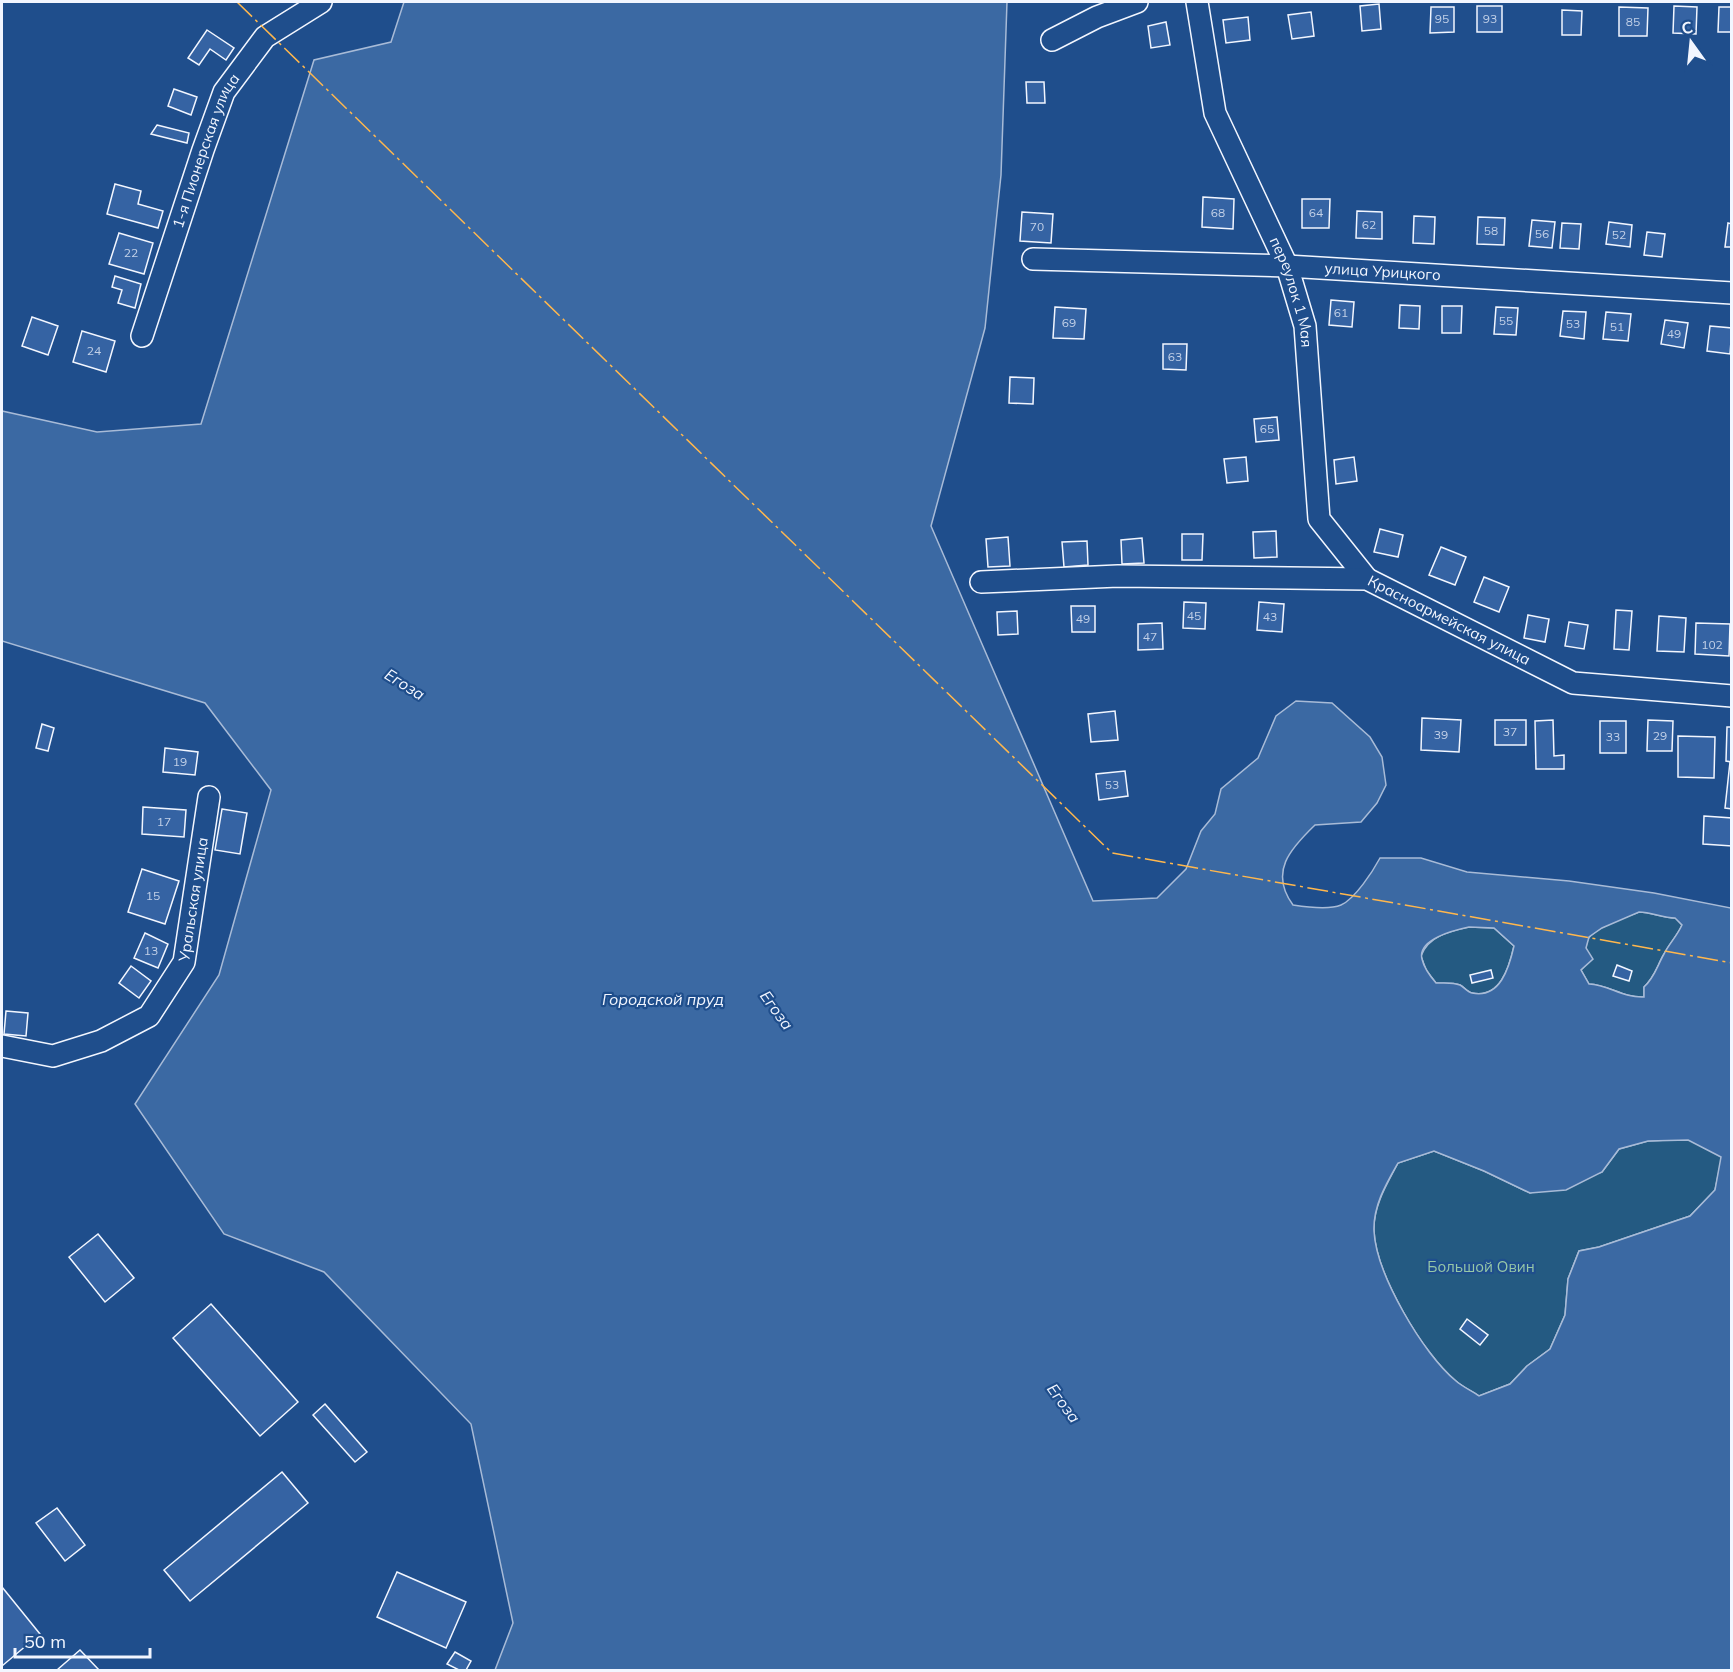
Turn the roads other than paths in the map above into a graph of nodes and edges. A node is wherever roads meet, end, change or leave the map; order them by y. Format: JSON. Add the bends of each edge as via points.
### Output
{"nodes":[{"id":1,"x":321,"y":2,"type":"edge"},
{"id":2,"x":1137,"y":2,"type":"edge"},
{"id":3,"x":1197,"y":2,"type":"edge"},
{"id":4,"x":1052,"y":40,"type":"dead end"},
{"id":5,"x":1033,"y":259,"type":"dead end"},
{"id":6,"x":1287,"y":266,"type":"junction"},
{"id":7,"x":1731,"y":293,"type":"edge"},
{"id":8,"x":142,"y":336,"type":"dead end"},
{"id":9,"x":1367,"y":579,"type":"junction"},
{"id":10,"x":981,"y":582,"type":"dead end"},
{"id":11,"x":1731,"y":696,"type":"edge"},
{"id":12,"x":209,"y":797,"type":"dead end"},
{"id":13,"x":2,"y":1046,"type":"edge"}],
"edges":[{"from":1,"to":8,"type":"street","name":"1-я Пионерская улица","via":[[265,37],[224,92]]},
{"from":2,"to":4,"type":"street"},
{"from":3,"to":6,"type":"street","name":"переулок 1 Мая","via":[[1215,113]]},
{"from":5,"to":6,"type":"street","name":"улица Урицкого"},
{"from":6,"to":7,"type":"street","name":"улица Урицкого"},
{"from":6,"to":9,"type":"street","name":"переулок 1 Мая","via":[[1305,326],[1319,519]]},
{"from":9,"to":10,"type":"street","name":"Красноармейская улица","via":[[1118,576]]},
{"from":9,"to":11,"type":"street","name":"Красноармейская улица","via":[[1573,683]]},
{"from":12,"to":13,"type":"street","name":"Уральская улица","via":[[184,962],[149,1016],[101,1041],[53,1056]]}]}
